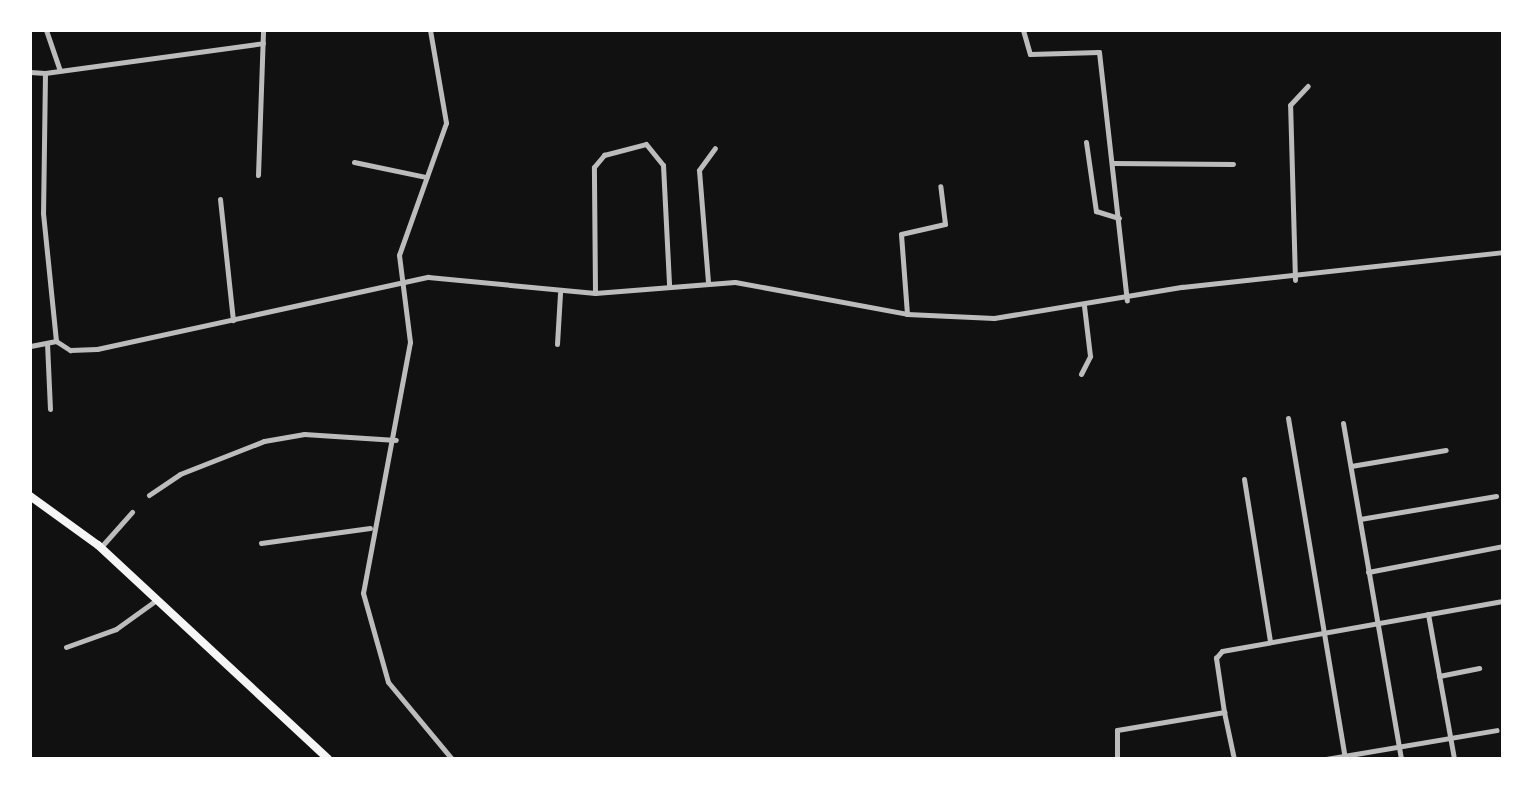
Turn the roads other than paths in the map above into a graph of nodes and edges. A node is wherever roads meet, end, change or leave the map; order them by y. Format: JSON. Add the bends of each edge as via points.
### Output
{"nodes":[{"id":1,"x":46,"y":30,"type":"edge"},
{"id":2,"x":263,"y":30,"type":"edge"},
{"id":3,"x":430,"y":30,"type":"edge"},
{"id":4,"x":1023,"y":30,"type":"edge"},
{"id":5,"x":263,"y":43,"type":"junction"},
{"id":6,"x":60,"y":71,"type":"junction"},
{"id":7,"x":30,"y":72,"type":"edge"},
{"id":8,"x":45,"y":73,"type":"junction"},
{"id":9,"x":1308,"y":86,"type":"dead end"},
{"id":10,"x":1086,"y":142,"type":"dead end"},
{"id":11,"x":715,"y":148,"type":"dead end"},
{"id":12,"x":354,"y":162,"type":"dead end"},
{"id":13,"x":1113,"y":163,"type":"junction"},
{"id":14,"x":1233,"y":164,"type":"dead end"},
{"id":15,"x":258,"y":175,"type":"dead end"},
{"id":16,"x":424,"y":177,"type":"junction"},
{"id":17,"x":940,"y":186,"type":"dead end"},
{"id":18,"x":220,"y":199,"type":"dead end"},
{"id":19,"x":1119,"y":218,"type":"junction"},
{"id":20,"x":1503,"y":252,"type":"edge"},
{"id":21,"x":1295,"y":280,"type":"junction"},
{"id":22,"x":708,"y":282,"type":"junction"},
{"id":23,"x":395,"y":283,"type":"junction"},
{"id":24,"x":669,"y":285,"type":"junction"},
{"id":25,"x":560,"y":293,"type":"junction"},
{"id":26,"x":595,"y":293,"type":"junction"},
{"id":27,"x":1127,"y":300,"type":"junction"},
{"id":28,"x":1084,"y":306,"type":"junction"},
{"id":29,"x":907,"y":314,"type":"junction"},
{"id":30,"x":233,"y":320,"type":"junction"},
{"id":31,"x":56,"y":341,"type":"junction"},
{"id":32,"x":47,"y":343,"type":"junction"},
{"id":33,"x":557,"y":344,"type":"dead end"},
{"id":34,"x":30,"y":346,"type":"edge"},
{"id":35,"x":1081,"y":374,"type":"dead end"},
{"id":36,"x":50,"y":409,"type":"dead end"},
{"id":37,"x":1288,"y":418,"type":"dead end"},
{"id":38,"x":1343,"y":423,"type":"dead end"},
{"id":39,"x":396,"y":440,"type":"junction"},
{"id":40,"x":1446,"y":450,"type":"dead end"},
{"id":41,"x":1351,"y":466,"type":"junction"},
{"id":42,"x":1244,"y":479,"type":"dead end"},
{"id":43,"x":149,"y":495,"type":"dead end"},
{"id":44,"x":30,"y":496,"type":"edge"},
{"id":45,"x":1496,"y":496,"type":"dead end"},
{"id":46,"x":132,"y":512,"type":"dead end"},
{"id":47,"x":1360,"y":519,"type":"junction"},
{"id":48,"x":371,"y":528,"type":"junction"},
{"id":49,"x":261,"y":543,"type":"dead end"},
{"id":50,"x":1503,"y":546,"type":"edge"},
{"id":51,"x":101,"y":547,"type":"junction"},
{"id":52,"x":1368,"y":572,"type":"junction"},
{"id":53,"x":155,"y":601,"type":"junction"},
{"id":54,"x":1503,"y":601,"type":"edge"},
{"id":55,"x":1428,"y":614,"type":"junction"},
{"id":56,"x":1377,"y":623,"type":"junction"},
{"id":57,"x":1324,"y":633,"type":"junction"},
{"id":58,"x":1270,"y":642,"type":"junction"},
{"id":59,"x":66,"y":647,"type":"dead end"},
{"id":60,"x":1479,"y":668,"type":"dead end"},
{"id":61,"x":1439,"y":676,"type":"junction"},
{"id":62,"x":1224,"y":712,"type":"junction"},
{"id":63,"x":1497,"y":730,"type":"dead end"},
{"id":64,"x":1451,"y":738,"type":"junction"},
{"id":65,"x":1399,"y":746,"type":"junction"},
{"id":66,"x":1345,"y":758,"type":"edge"},
{"id":67,"x":328,"y":759,"type":"edge"},
{"id":68,"x":452,"y":759,"type":"edge"},
{"id":69,"x":1117,"y":759,"type":"edge"},
{"id":70,"x":1234,"y":759,"type":"edge"},
{"id":71,"x":1326,"y":759,"type":"edge"},
{"id":72,"x":1401,"y":759,"type":"edge"},
{"id":73,"x":1454,"y":759,"type":"edge"}],
"edges":[{"from":1,"to":6,"type":"street"},
{"from":2,"to":5,"type":"street"},
{"from":3,"to":16,"type":"street","via":[[446,123]]},
{"from":4,"to":13,"type":"street","via":[[1030,54],[1099,52]]},
{"from":5,"to":6,"type":"street"},
{"from":5,"to":15,"type":"street"},
{"from":6,"to":8,"type":"street"},
{"from":7,"to":8,"type":"street"},
{"from":8,"to":31,"type":"street","via":[[43,213]]},
{"from":9,"to":21,"type":"street","via":[[1290,105]]},
{"from":10,"to":19,"type":"street","via":[[1098,215]]},
{"from":11,"to":22,"type":"street","via":[[699,170]]},
{"from":12,"to":16,"type":"street"},
{"from":13,"to":14,"type":"street"},
{"from":13,"to":19,"type":"street"},
{"from":16,"to":23,"type":"street"},
{"from":17,"to":29,"type":"street","via":[[945,224],[901,234]]},
{"from":18,"to":30,"type":"street"},
{"from":19,"to":27,"type":"street"},
{"from":20,"to":21,"type":"street"},
{"from":21,"to":27,"type":"street","via":[[1182,287]]},
{"from":22,"to":24,"type":"street"},
{"from":22,"to":29,"type":"street"},
{"from":23,"to":25,"type":"street","via":[[459,277]]},
{"from":23,"to":30,"type":"street"},
{"from":23,"to":39,"type":"street","via":[[411,325]]},
{"from":24,"to":26,"type":"street"},
{"from":24,"to":26,"type":"street","via":[[663,165],[646,144],[604,155],[594,167]]},
{"from":25,"to":26,"type":"street"},
{"from":25,"to":33,"type":"street"},
{"from":27,"to":28,"type":"street"},
{"from":28,"to":29,"type":"street","via":[[994,318]]},
{"from":28,"to":35,"type":"street","via":[[1090,356]]},
{"from":30,"to":31,"type":"street","via":[[80,351]]},
{"from":31,"to":32,"type":"street"},
{"from":32,"to":34,"type":"street"},
{"from":32,"to":36,"type":"street"},
{"from":37,"to":57,"type":"street"},
{"from":38,"to":41,"type":"street"},
{"from":39,"to":43,"type":"street","via":[[264,441],[180,474]]},
{"from":39,"to":48,"type":"street"},
{"from":40,"to":41,"type":"street"},
{"from":41,"to":47,"type":"street"},
{"from":42,"to":58,"type":"street"},
{"from":44,"to":51,"type":"main road"},
{"from":45,"to":47,"type":"street"},
{"from":46,"to":51,"type":"street"},
{"from":47,"to":52,"type":"street"},
{"from":48,"to":49,"type":"street"},
{"from":48,"to":68,"type":"street","via":[[363,593],[381,665],[398,698]]},
{"from":50,"to":52,"type":"street"},
{"from":51,"to":53,"type":"main road"},
{"from":52,"to":56,"type":"street"},
{"from":53,"to":59,"type":"street","via":[[116,629]]},
{"from":53,"to":67,"type":"main road"},
{"from":54,"to":55,"type":"street"},
{"from":55,"to":56,"type":"street"},
{"from":55,"to":61,"type":"street"},
{"from":56,"to":57,"type":"street"},
{"from":56,"to":65,"type":"street"},
{"from":57,"to":58,"type":"street"},
{"from":57,"to":66,"type":"street"},
{"from":58,"to":62,"type":"street","via":[[1218,654]]},
{"from":60,"to":61,"type":"street"},
{"from":61,"to":64,"type":"street"},
{"from":62,"to":69,"type":"street","via":[[1117,730]]},
{"from":62,"to":70,"type":"street"},
{"from":63,"to":64,"type":"street"},
{"from":64,"to":65,"type":"street"},
{"from":64,"to":73,"type":"street"},
{"from":65,"to":66,"type":"street"},
{"from":65,"to":72,"type":"street"},
{"from":66,"to":71,"type":"street"}]}
